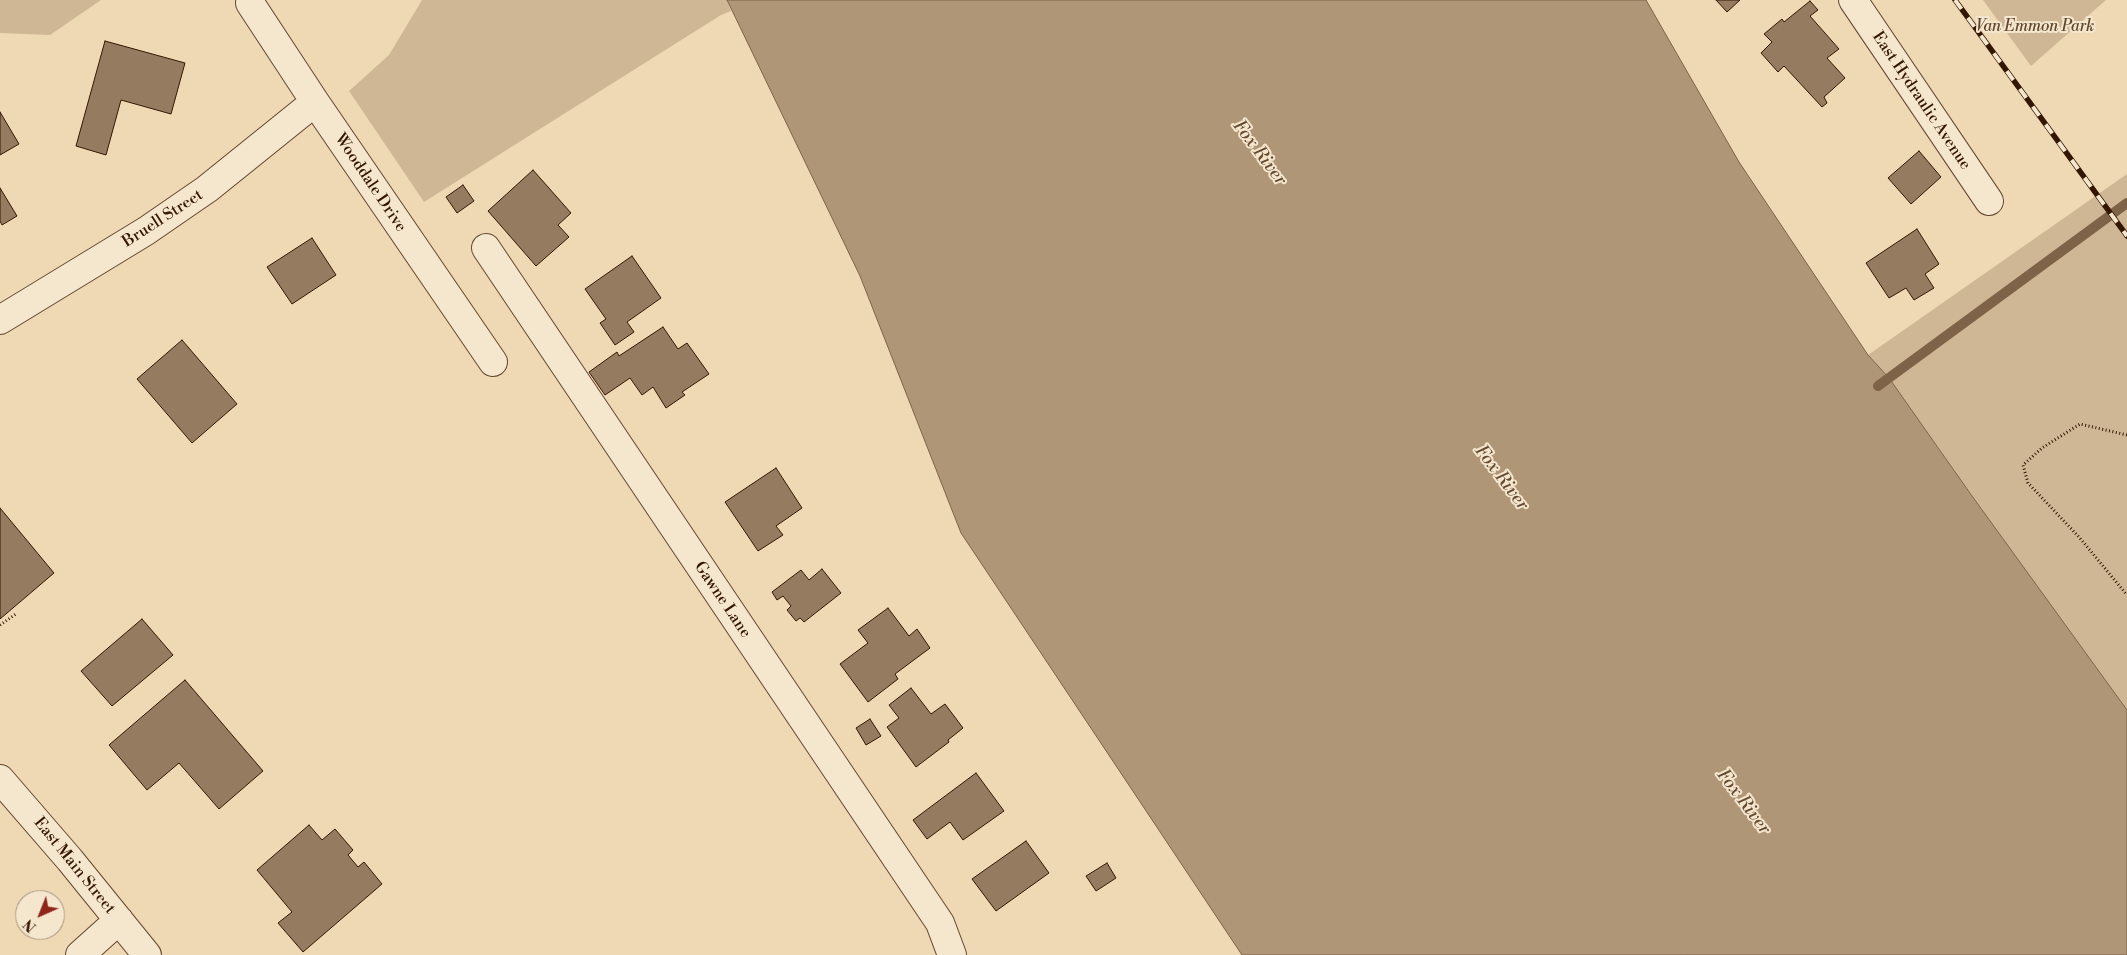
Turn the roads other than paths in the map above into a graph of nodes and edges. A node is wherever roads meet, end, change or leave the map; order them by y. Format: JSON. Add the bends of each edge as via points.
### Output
{"nodes":[{"id":1,"x":1853,"y":0,"type":"edge"},
{"id":2,"x":250,"y":3,"type":"dead end"},
{"id":3,"x":315,"y":102,"type":"junction"},
{"id":4,"x":1989,"y":201,"type":"dead end"},
{"id":5,"x":486,"y":248,"type":"dead end"},
{"id":6,"x":0,"y":320,"type":"edge"},
{"id":7,"x":493,"y":362,"type":"dead end"},
{"id":8,"x":0,"y":779,"type":"edge"},
{"id":9,"x":118,"y":920,"type":"junction"},
{"id":10,"x":80,"y":955,"type":"edge"},
{"id":11,"x":146,"y":955,"type":"edge"},
{"id":12,"x":952,"y":955,"type":"edge"}],
"edges":[{"from":1,"to":4,"type":"street","name":"East Hydraulic Avenue"},
{"from":2,"to":3,"type":"street","name":"Wooddale Drive"},
{"from":3,"to":6,"type":"street","name":"Bruell Street","via":[[207,190]]},
{"from":3,"to":7,"type":"street","name":"Wooddale Drive"},
{"from":5,"to":12,"type":"street","name":"Gawne Lane","via":[[940,923]]},
{"from":8,"to":9,"type":"street","name":"East Main Street"},
{"from":9,"to":10,"type":"street"},
{"from":9,"to":11,"type":"street","name":"East Main Street"}]}
